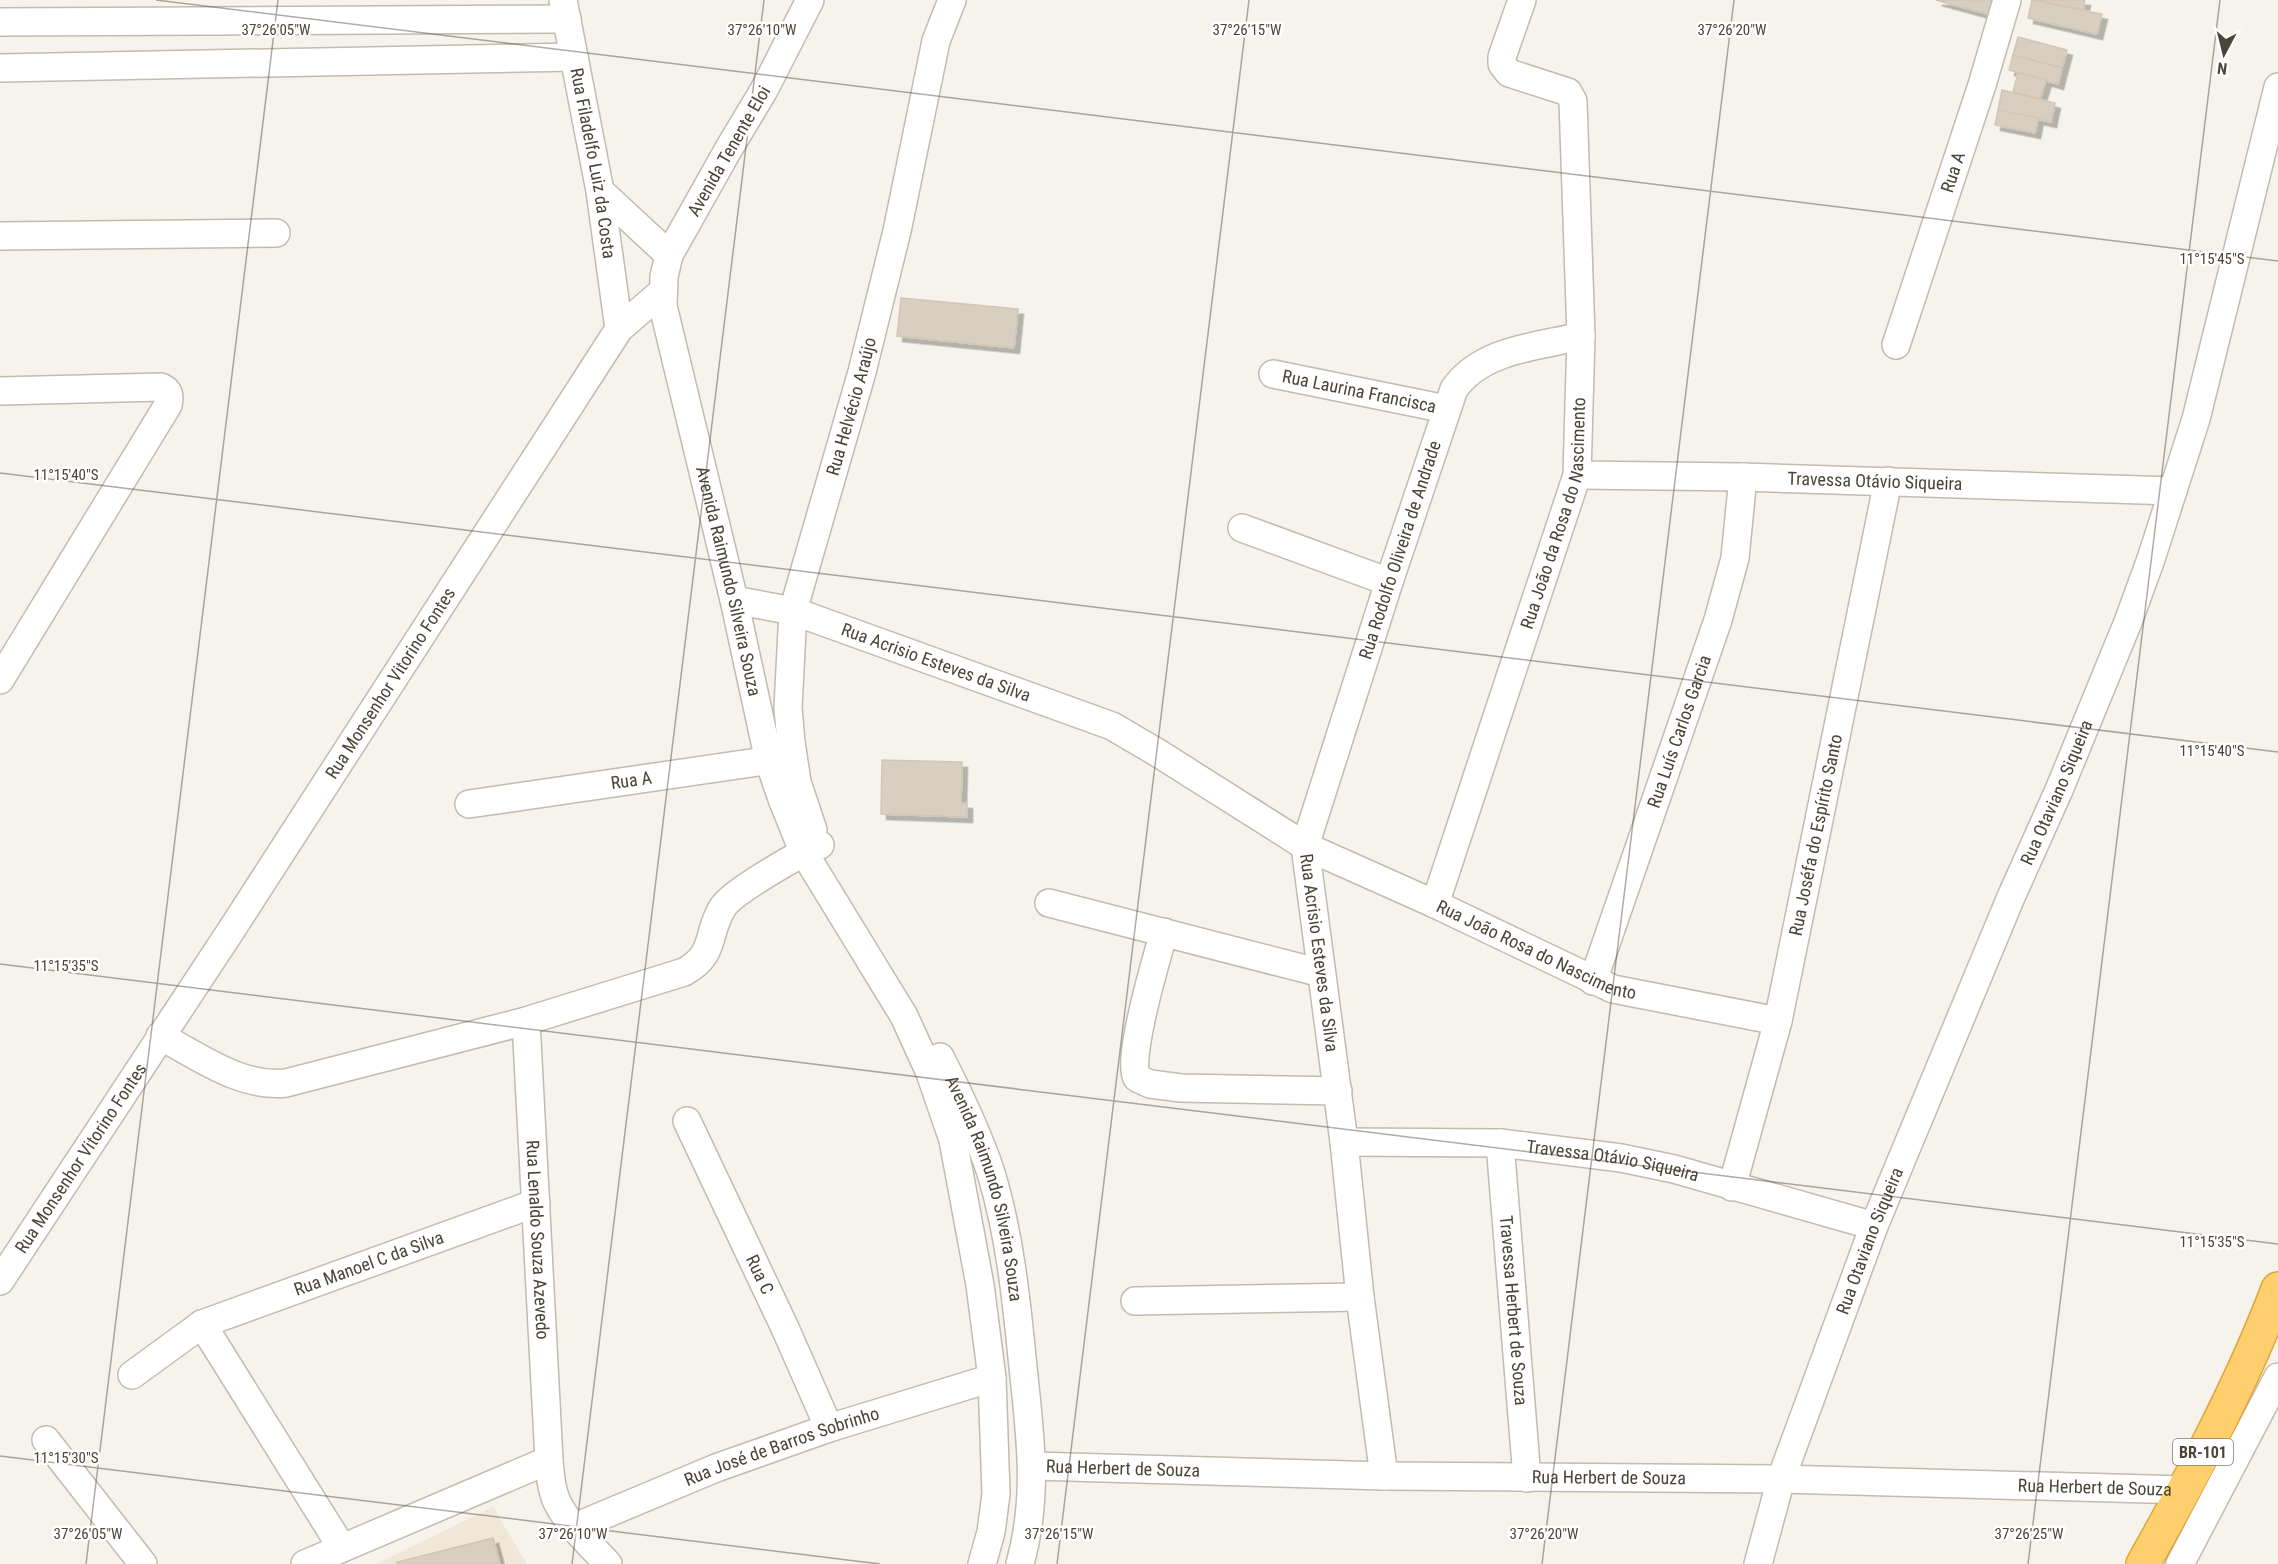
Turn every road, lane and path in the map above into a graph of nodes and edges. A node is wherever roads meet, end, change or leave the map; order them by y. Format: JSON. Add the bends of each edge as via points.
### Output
{"nodes":[{"id":1,"x":810,"y":0,"type":"edge"},
{"id":2,"x":952,"y":0,"type":"edge"},
{"id":3,"x":1522,"y":0,"type":"edge"},
{"id":4,"x":2007,"y":0,"type":"edge"},
{"id":5,"x":565,"y":10,"type":"edge"},
{"id":6,"x":0,"y":22,"type":"edge"},
{"id":7,"x":574,"y":57,"type":"junction"},
{"id":8,"x":0,"y":68,"type":"edge"},
{"id":9,"x":2278,"y":87,"type":"edge"},
{"id":10,"x":600,"y":190,"type":"junction"},
{"id":11,"x":276,"y":233,"type":"dead end"},
{"id":12,"x":0,"y":236,"type":"edge"},
{"id":13,"x":669,"y":255,"type":"junction"},
{"id":14,"x":663,"y":298,"type":"junction"},
{"id":15,"x":619,"y":329,"type":"junction"},
{"id":16,"x":1581,"y":336,"type":"junction"},
{"id":17,"x":1896,"y":345,"type":"dead end"},
{"id":18,"x":1273,"y":374,"type":"dead end"},
{"id":19,"x":0,"y":391,"type":"edge"},
{"id":20,"x":1446,"y":409,"type":"junction"},
{"id":21,"x":1577,"y":476,"type":"junction"},
{"id":22,"x":1743,"y":477,"type":"junction"},
{"id":23,"x":1888,"y":481,"type":"junction"},
{"id":24,"x":2173,"y":491,"type":"junction"},
{"id":25,"x":1242,"y":528,"type":"dead end"},
{"id":26,"x":1389,"y":582,"type":"junction"},
{"id":27,"x":734,"y":600,"type":"junction"},
{"id":28,"x":793,"y":611,"type":"junction"},
{"id":29,"x":790,"y":655,"type":"junction"},
{"id":30,"x":748,"y":659,"type":"junction"},
{"id":31,"x":0,"y":680,"type":"edge"},
{"id":32,"x":781,"y":759,"type":"junction"},
{"id":33,"x":469,"y":804,"type":"dead end"},
{"id":34,"x":807,"y":815,"type":"joint"},
{"id":35,"x":1305,"y":846,"type":"junction"},
{"id":36,"x":812,"y":848,"type":"junction"},
{"id":37,"x":1049,"y":903,"type":"dead end"},
{"id":38,"x":1435,"y":904,"type":"junction"},
{"id":39,"x":1164,"y":932,"type":"junction"},
{"id":40,"x":1321,"y":973,"type":"junction"},
{"id":41,"x":1593,"y":981,"type":"junction"},
{"id":42,"x":526,"y":1021,"type":"junction"},
{"id":43,"x":1778,"y":1021,"type":"junction"},
{"id":44,"x":160,"y":1036,"type":"junction"},
{"id":45,"x":1338,"y":1091,"type":"junction"},
{"id":46,"x":687,"y":1121,"type":"dead end"},
{"id":47,"x":1344,"y":1142,"type":"junction"},
{"id":48,"x":1500,"y":1143,"type":"junction"},
{"id":49,"x":1732,"y":1187,"type":"junction"},
{"id":50,"x":536,"y":1203,"type":"junction"},
{"id":51,"x":1874,"y":1226,"type":"junction"},
{"id":52,"x":0,"y":1281,"type":"edge"},
{"id":53,"x":2278,"y":1289,"type":"edge"},
{"id":54,"x":1360,"y":1297,"type":"junction"},
{"id":55,"x":1135,"y":1301,"type":"dead end"},
{"id":56,"x":202,"y":1324,"type":"junction"},
{"id":57,"x":2269,"y":1341,"type":"edge"},
{"id":58,"x":132,"y":1375,"type":"dead end"},
{"id":59,"x":2278,"y":1377,"type":"edge"},
{"id":60,"x":992,"y":1378,"type":"junction"},
{"id":61,"x":829,"y":1428,"type":"junction"},
{"id":62,"x":46,"y":1440,"type":"dead end"},
{"id":63,"x":549,"y":1460,"type":"junction"},
{"id":64,"x":1033,"y":1466,"type":"junction"},
{"id":65,"x":1384,"y":1476,"type":"junction"},
{"id":66,"x":1527,"y":1478,"type":"junction"},
{"id":67,"x":1781,"y":1479,"type":"junction"},
{"id":68,"x":2185,"y":1490,"type":"junction"},
{"id":69,"x":575,"y":1527,"type":"junction"},
{"id":70,"x":342,"y":1548,"type":"junction"},
{"id":71,"x":143,"y":1564,"type":"edge"},
{"id":72,"x":305,"y":1564,"type":"edge"},
{"id":73,"x":608,"y":1564,"type":"edge"},
{"id":74,"x":982,"y":1564,"type":"edge"},
{"id":75,"x":1020,"y":1564,"type":"edge"},
{"id":76,"x":1758,"y":1564,"type":"edge"},
{"id":77,"x":2143,"y":1564,"type":"edge"},
{"id":78,"x":2180,"y":1564,"type":"edge"}],
"edges":[{"from":1,"to":13,"type":"street","name":"Avenida Tenente Eloi","via":[[764,90]]},
{"from":2,"to":28,"type":"street","name":"Rua Helvécio Araújo","via":[[936,41],[897,231],[861,372]]},
{"from":3,"to":16,"type":"street","name":"Rua João da Rosa do Nascimento","via":[[1502,57],[1505,69],[1568,92],[1572,98]]},
{"from":4,"to":17,"type":"street","name":"Rua A","via":[[1983,85]]},
{"from":5,"to":6,"type":"street"},
{"from":5,"to":7,"type":"street","name":"Rua Filadelfo Luiz da Costa"},
{"from":7,"to":8,"type":"street"},
{"from":7,"to":10,"type":"street","name":"Rua Filadelfo Luiz da Costa"},
{"from":9,"to":24,"type":"street","name":"Rua Otaviano Siqueira","via":[[2196,419]]},
{"from":10,"to":13,"type":"street"},
{"from":10,"to":15,"type":"street","name":"Rua Filadelfo Luiz da Costa"},
{"from":11,"to":12,"type":"street"},
{"from":13,"to":14,"type":"street","name":"Avenida Tenente Eloi"},
{"from":14,"to":15,"type":"street","name":"Rua Monsenhor Vitorino Fontes"},
{"from":14,"to":27,"type":"street","name":"Avenida Raimundo Silveira Souza"},
{"from":15,"to":44,"type":"street","name":"Rua Monsenhor Vitorino Fontes"},
{"from":16,"to":20,"type":"street","name":"Rua Rodolfo Oliveira de Andrade","via":[[1506,353],[1474,368],[1454,389]]},
{"from":16,"to":21,"type":"street","name":"Rua João da Rosa do Nascimento"},
{"from":18,"to":20,"type":"street","name":"Rua Laurina Francisca"},
{"from":19,"to":31,"type":"street","via":[[161,387],[170,398]]},
{"from":20,"to":26,"type":"street","name":"Rua Rodolfo Oliveira de Andrade"},
{"from":21,"to":22,"type":"street","name":"Travessa Otávio Siqueira"},
{"from":21,"to":38,"type":"street","name":"Rua João da Rosa do Nascimento"},
{"from":22,"to":23,"type":"street","name":"Travessa Otávio Siqueira"},
{"from":22,"to":41,"type":"street","name":"Rua Luís Carlos Garcia","via":[[1735,558],[1718,620]]},
{"from":23,"to":24,"type":"street","name":"Travessa Otávio Siqueira"},
{"from":23,"to":43,"type":"street","name":"Rua Joséfa do Espírito Santo"},
{"from":24,"to":51,"type":"street","name":"Rua Otaviano Siqueira","via":[[2124,631],[2060,790],[2011,897]]},
{"from":25,"to":26,"type":"street"},
{"from":26,"to":35,"type":"street","name":"Rua Rodolfo Oliveira de Andrade"},
{"from":27,"to":28,"type":"street","name":"Rua Acrisio Esteves da Silva"},
{"from":27,"to":30,"type":"street","name":"Avenida Raimundo Silveira Souza"},
{"from":28,"to":29,"type":"street","name":"Rua Helvécio Araújo"},
{"from":28,"to":35,"type":"street","name":"Rua Acrisio Esteves da Silva","via":[[1112,726]]},
{"from":29,"to":30,"type":"street"},
{"from":29,"to":32,"type":"street","name":"Rua Helvécio Araújo"},
{"from":30,"to":32,"type":"street","name":"Avenida Raimundo Silveira Souza"},
{"from":32,"to":33,"type":"street","name":"Rua A"},
{"from":32,"to":34,"type":"street","name":"Rua Helvécio Araújo","via":[[797,782]]},
{"from":32,"to":36,"type":"street","name":"Avenida Raimundo Silveira Souza"},
{"from":34,"to":36,"type":"street","name":"Avenida Raimundo Silveira Souza"},
{"from":35,"to":38,"type":"street","name":"Rua João Rosa do Nascimento"},
{"from":35,"to":40,"type":"street","name":"Rua Acrisio Esteves da Silva"},
{"from":36,"to":42,"type":"street","via":[[724,904],[704,958],[696,966]]},
{"from":36,"to":60,"type":"street","name":"Avenida Raimundo Silveira Souza","via":[[904,1016],[943,1107],[963,1187]]},
{"from":36,"to":64,"type":"street","name":"Avenida Raimundo Silveira Souza","via":[[929,1035],[960,1095],[991,1174],[1018,1318]]},
{"from":37,"to":39,"type":"street"},
{"from":38,"to":41,"type":"street","name":"Rua João Rosa do Nascimento"},
{"from":39,"to":40,"type":"street"},
{"from":39,"to":45,"type":"street","via":[[1137,1040],[1137,1078],[1181,1088]]},
{"from":40,"to":45,"type":"street","name":"Rua Acrisio Esteves da Silva"},
{"from":41,"to":43,"type":"street","name":"Rua João Rosa do Nascimento","via":[[1623,991]]},
{"from":42,"to":44,"type":"street","via":[[269,1085],[234,1074]]},
{"from":42,"to":50,"type":"street","name":"Rua Lenaldo Souza Azevedo"},
{"from":43,"to":49,"type":"street","name":"Rua Joséfa do Espírito Santo"},
{"from":44,"to":52,"type":"street","name":"Rua Monsenhor Vitorino Fontes"},
{"from":45,"to":47,"type":"street","name":"Rua Acrisio Esteves da Silva"},
{"from":46,"to":61,"type":"street","name":"Rua C"},
{"from":47,"to":48,"type":"street","name":"Travessa Otávio Siqueira"},
{"from":47,"to":54,"type":"street","name":"Rua Acrisio Esteves da Silva"},
{"from":48,"to":49,"type":"street","name":"Travessa Otávio Siqueira","via":[[1621,1158]]},
{"from":48,"to":66,"type":"street","name":"Travessa Herbert de Souza"},
{"from":49,"to":51,"type":"street","name":"Travessa Otávio Siqueira"},
{"from":50,"to":56,"type":"street","name":"Rua Manoel C da Silva"},
{"from":50,"to":63,"type":"street","name":"Rua Lenaldo Souza Azevedo"},
{"from":51,"to":67,"type":"street","name":"Rua Otaviano Siqueira"},
{"from":53,"to":57,"type":"highway","number":"BR-101"},
{"from":54,"to":55,"type":"street"},
{"from":54,"to":65,"type":"street","name":"Rua Acrisio Esteves da Silva"},
{"from":56,"to":58,"type":"street","name":"Rua Manoel C da Silva"},
{"from":56,"to":70,"type":"street"},
{"from":57,"to":68,"type":"highway","number":"BR-101"},
{"from":59,"to":78,"type":"street"},
{"from":60,"to":61,"type":"street","name":"Rua José de Barros Sobrinho"},
{"from":60,"to":74,"type":"street","name":"Avenida Raimundo Silveira Souza","via":[[996,1494]]},
{"from":61,"to":69,"type":"street","name":"Rua José de Barros Sobrinho","via":[[716,1468]]},
{"from":62,"to":71,"type":"street"},
{"from":63,"to":69,"type":"street","via":[[557,1502]]},
{"from":63,"to":70,"type":"street"},
{"from":64,"to":65,"type":"street","name":"Rua Herbert de Souza"},
{"from":64,"to":75,"type":"street","name":"Avenida Raimundo Silveira Souza","via":[[1031,1511]]},
{"from":65,"to":66,"type":"street","name":"Rua Herbert de Souza"},
{"from":66,"to":67,"type":"street","name":"Rua Herbert de Souza"},
{"from":67,"to":68,"type":"street","name":"Rua Herbert de Souza"},
{"from":67,"to":76,"type":"street","name":"Rua Otaviano Siqueira"},
{"from":68,"to":77,"type":"highway","number":"BR-101"},
{"from":69,"to":73,"type":"street"},
{"from":70,"to":72,"type":"street"}]}
